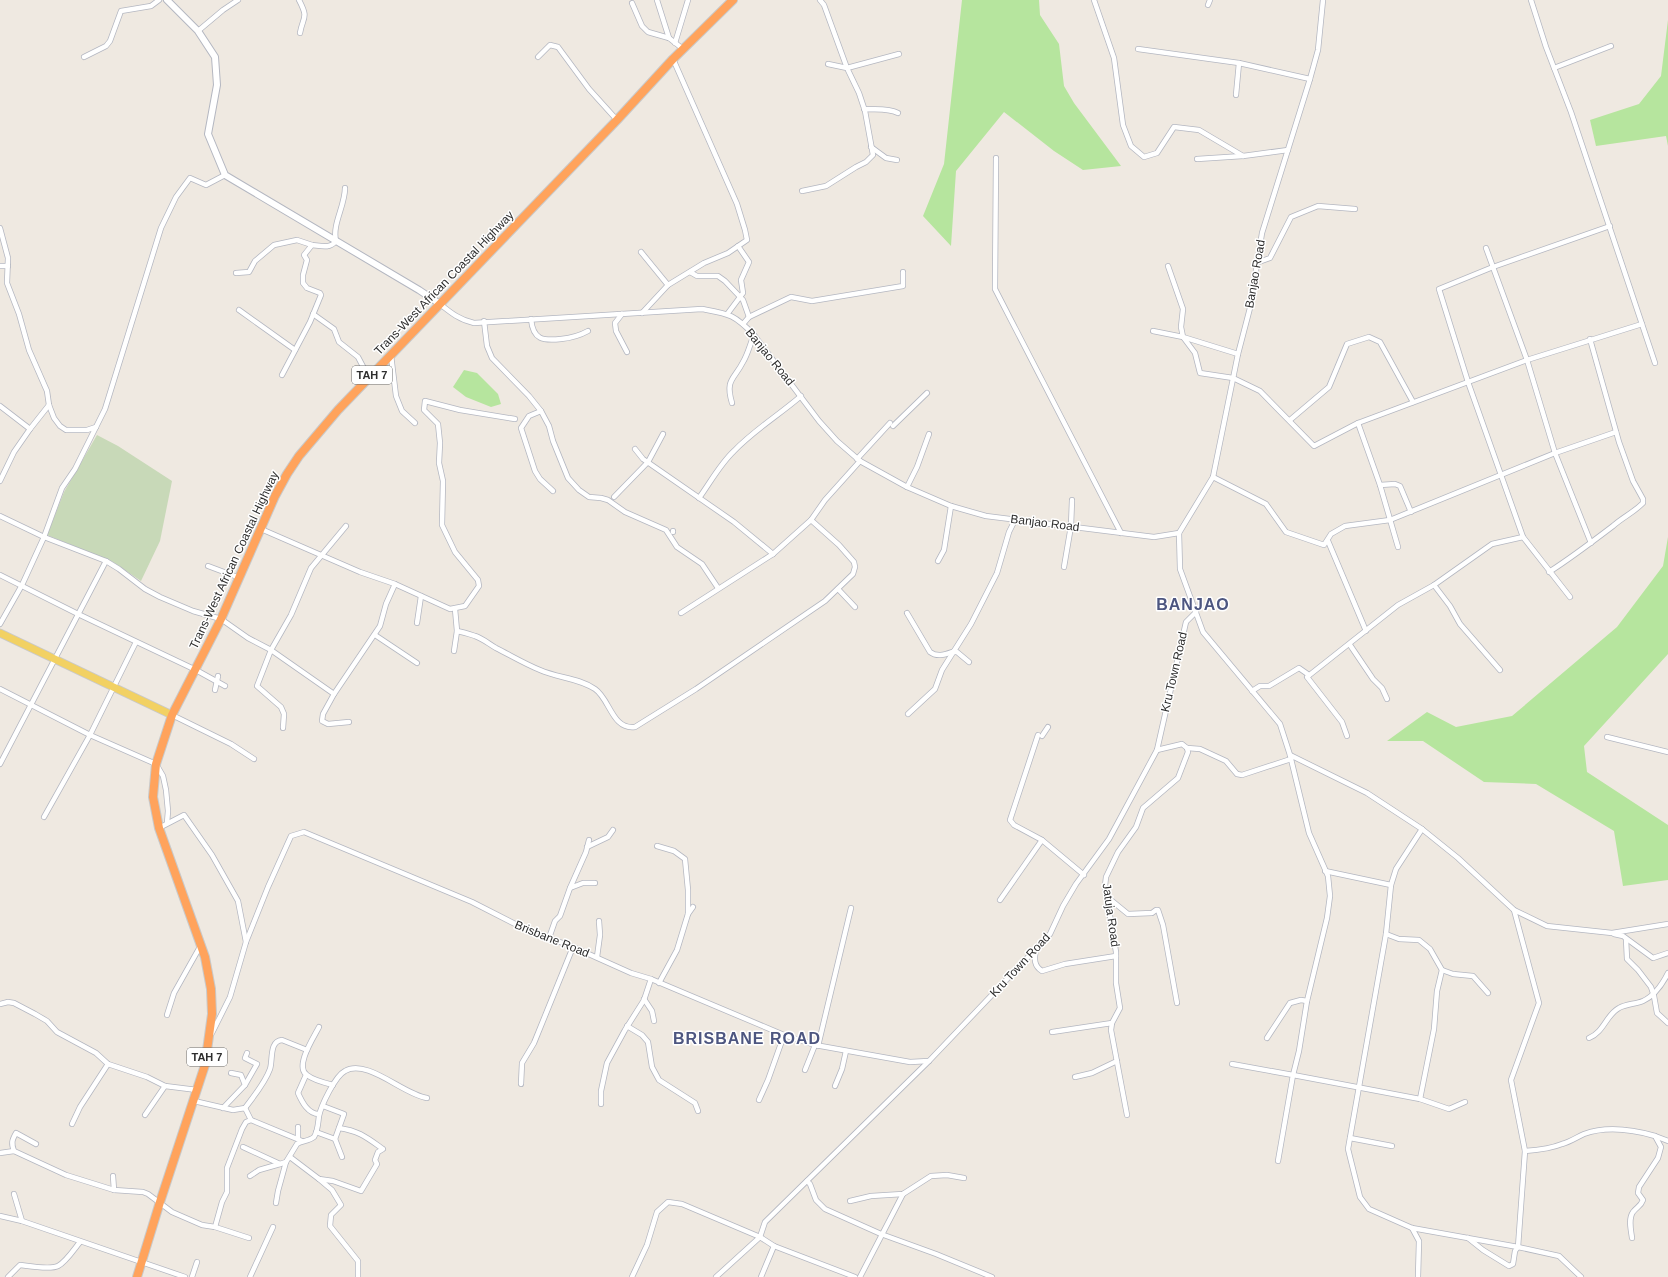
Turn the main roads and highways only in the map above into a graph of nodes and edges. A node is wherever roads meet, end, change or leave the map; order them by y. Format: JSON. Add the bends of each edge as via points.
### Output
{"nodes":[{"id":1,"x":733,"y":0,"type":"edge"},
{"id":2,"x":0,"y":633,"type":"edge"},
{"id":3,"x":172,"y":714,"type":"junction"},
{"id":4,"x":137,"y":1277,"type":"edge"}],
"edges":[{"from":1,"to":3,"type":"highway","name":"Trans-West African Coastal Highway","number":"TAH 7","via":[[673,59],[323,426],[299,456],[275,496],[221,619]]},
{"from":2,"to":3,"type":"main road"},
{"from":3,"to":4,"type":"highway","name":"Trans-West African Coastal Highway","number":"TAH 7","via":[[156,764],[153,797],[159,828],[205,957],[211,988],[212,1014],[205,1065]]}]}
